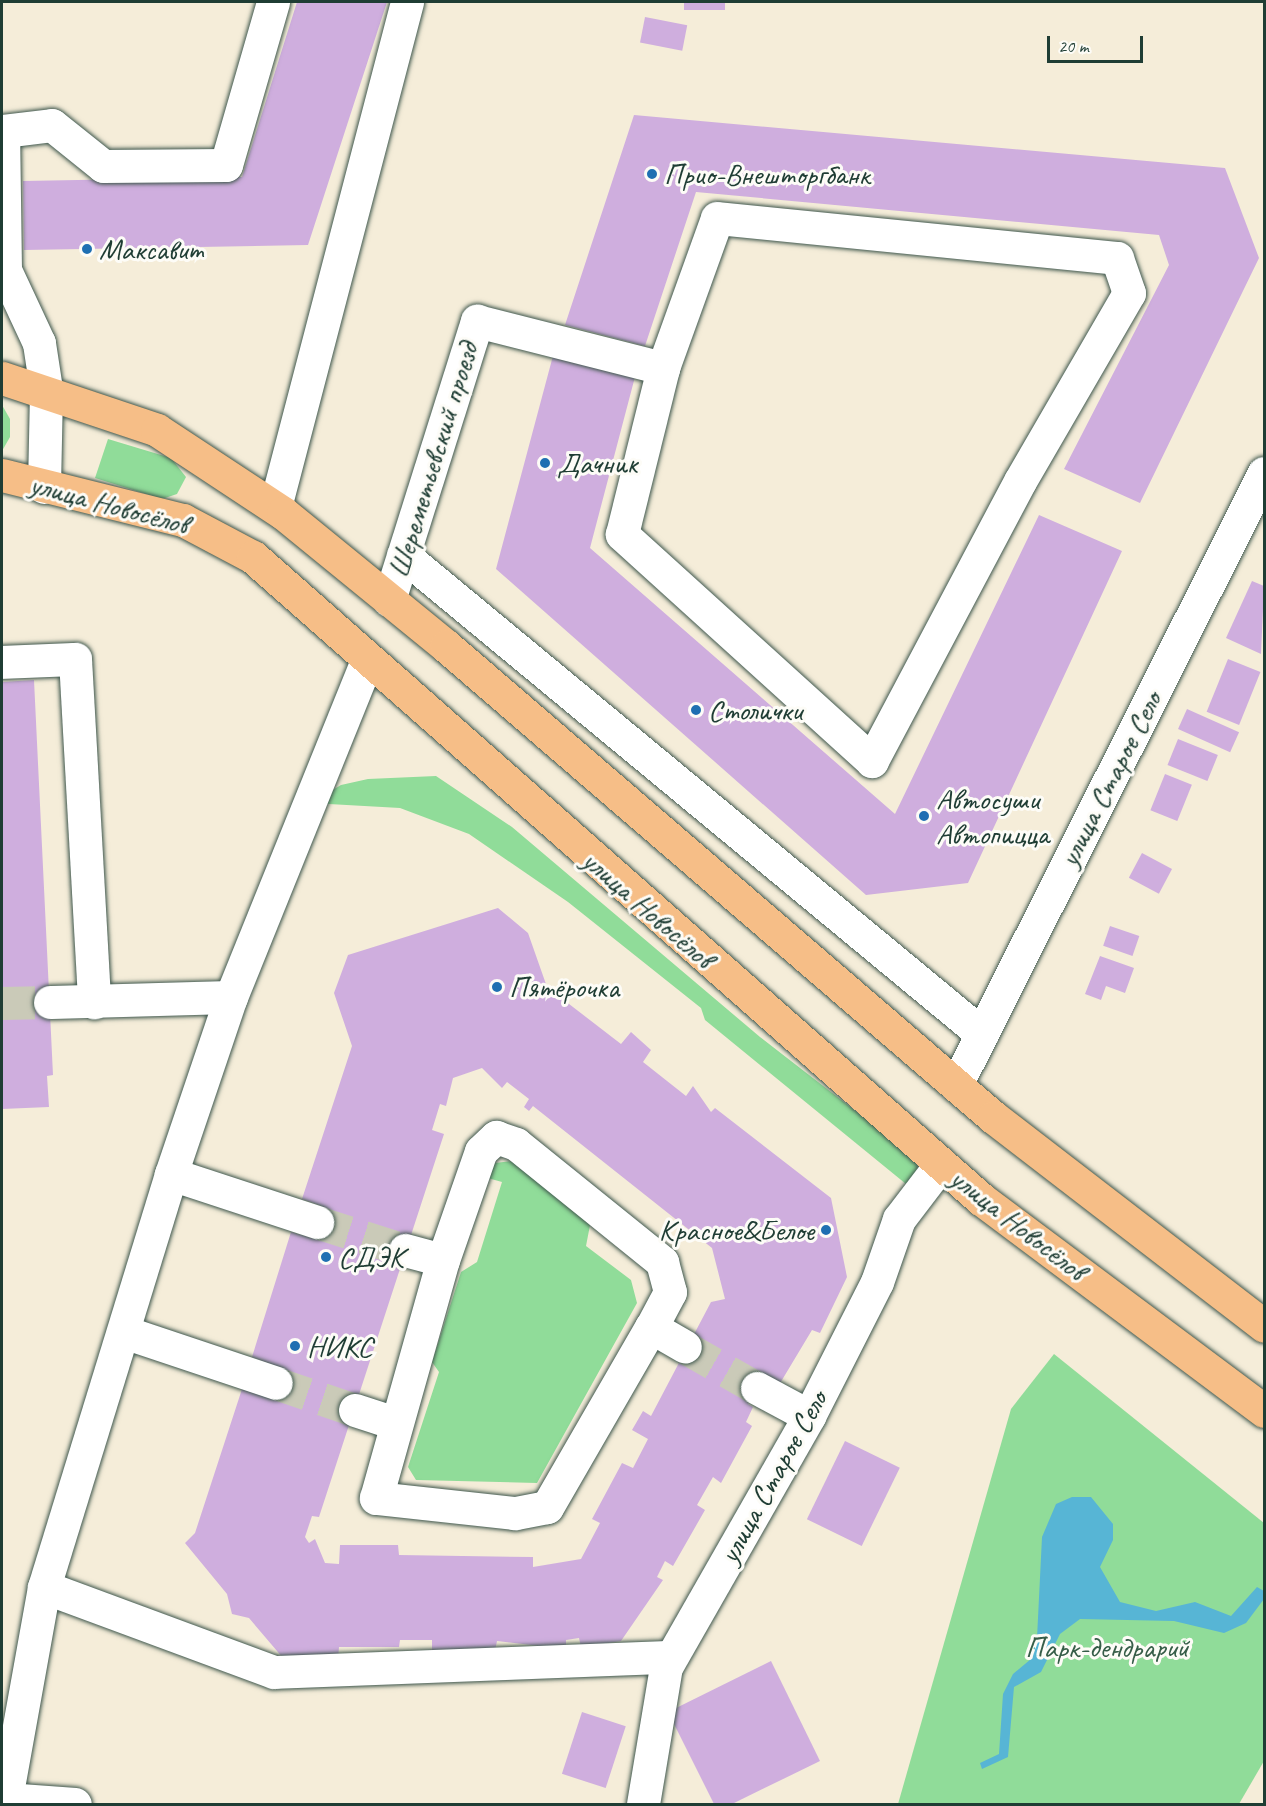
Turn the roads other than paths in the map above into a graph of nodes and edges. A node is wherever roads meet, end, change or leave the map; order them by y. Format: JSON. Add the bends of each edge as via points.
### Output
{"nodes":[{"id":1,"x":273,"y":2,"type":"edge"},
{"id":2,"x":407,"y":2,"type":"edge"},
{"id":3,"x":663,"y":368,"type":"junction"},
{"id":4,"x":2,"y":378,"type":"edge"},
{"id":5,"x":46,"y":389,"type":"junction"},
{"id":6,"x":1264,"y":473,"type":"edge"},
{"id":7,"x":2,"y":475,"type":"edge"},
{"id":8,"x":44,"y":487,"type":"junction"},
{"id":9,"x":275,"y":507,"type":"junction"},
{"id":10,"x":403,"y":555,"type":"junction"},
{"id":11,"x":389,"y":600,"type":"junction"},
{"id":12,"x":367,"y":660,"type":"junction"},
{"id":13,"x":2,"y":662,"type":"edge"},
{"id":14,"x":231,"y":997,"type":"junction"},
{"id":15,"x":50,"y":1002,"type":"tunnel mouth"},
{"id":16,"x":94,"y":1002,"type":"junction"},
{"id":17,"x":982,"y":1034,"type":"junction"},
{"id":18,"x":956,"y":1085,"type":"junction"},
{"id":19,"x":941,"y":1164,"type":"junction"},
{"id":20,"x":171,"y":1174,"type":"junction"},
{"id":21,"x":317,"y":1222,"type":"tunnel mouth"},
{"id":22,"x":405,"y":1250,"type":"tunnel mouth"},
{"id":23,"x":443,"y":1260,"type":"junction"},
{"id":24,"x":1264,"y":1326,"type":"edge"},
{"id":25,"x":651,"y":1327,"type":"junction"},
{"id":26,"x":124,"y":1332,"type":"junction"},
{"id":27,"x":685,"y":1347,"type":"tunnel mouth"},
{"id":28,"x":276,"y":1383,"type":"tunnel mouth"},
{"id":29,"x":757,"y":1388,"type":"tunnel mouth"},
{"id":30,"x":356,"y":1410,"type":"tunnel mouth"},
{"id":31,"x":1264,"y":1411,"type":"edge"},
{"id":32,"x":809,"y":1416,"type":"junction"},
{"id":33,"x":395,"y":1423,"type":"junction"},
{"id":34,"x":44,"y":1587,"type":"junction"},
{"id":35,"x":672,"y":1657,"type":"junction"},
{"id":36,"x":5,"y":1793,"type":"edge"},
{"id":37,"x":75,"y":1804,"type":"edge"},
{"id":38,"x":644,"y":1804,"type":"edge"}],
"edges":[{"from":1,"to":5,"type":"street","via":[[226,165],[103,166],[52,125],[3,131],[5,270],[39,342]]},
{"from":2,"to":9,"type":"street"},
{"from":3,"to":3,"type":"street","via":[[622,534],[872,761],[1020,481],[1129,293],[1117,258],[717,218]]},
{"from":3,"to":10,"type":"street","name":"Шереметьевский проезд","via":[[477,321]]},
{"from":4,"to":5,"type":"main road"},
{"from":5,"to":8,"type":"street"},
{"from":5,"to":9,"type":"main road","via":[[157,430]]},
{"from":6,"to":17,"type":"street","name":"улица Старое Село"},
{"from":7,"to":8,"type":"main road","name":"улица Новосёлов"},
{"from":8,"to":12,"type":"main road","name":"улица Новосёлов","via":[[183,520],[253,557]]},
{"from":9,"to":11,"type":"main road"},
{"from":10,"to":11,"type":"street","name":"Шереметьевский проезд"},
{"from":10,"to":17,"type":"street"},
{"from":11,"to":18,"type":"main road"},
{"from":12,"to":14,"type":"street"},
{"from":12,"to":19,"type":"main road","name":"улица Новосёлов"},
{"from":13,"to":16,"type":"street","via":[[75,659]]},
{"from":14,"to":16,"type":"street"},
{"from":14,"to":20,"type":"street"},
{"from":15,"to":16,"type":"street"},
{"from":17,"to":18,"type":"street","name":"улица Старое Село"},
{"from":18,"to":24,"type":"main road","via":[[1182,1268]]},
{"from":19,"to":31,"type":"main road","name":"улица Новосёлов"},
{"from":19,"to":32,"type":"street","name":"улица Старое Село","via":[[899,1219],[877,1282]]},
{"from":20,"to":21,"type":"street"},
{"from":20,"to":26,"type":"street"},
{"from":22,"to":23,"type":"street"},
{"from":23,"to":25,"type":"street","via":[[481,1151],[496,1137],[516,1144],[662,1262],[670,1292]]},
{"from":23,"to":33,"type":"street"},
{"from":25,"to":27,"type":"street"},
{"from":25,"to":33,"type":"street","via":[[547,1507],[515,1513],[376,1498]]},
{"from":26,"to":28,"type":"street"},
{"from":26,"to":34,"type":"street"},
{"from":29,"to":32,"type":"street"},
{"from":30,"to":33,"type":"street"},
{"from":32,"to":35,"type":"street","name":"улица Старое Село"},
{"from":34,"to":35,"type":"street","via":[[274,1672]]},
{"from":34,"to":36,"type":"street"},
{"from":35,"to":38,"type":"street","name":"улица Старое Село"},
{"from":36,"to":37,"type":"street"}]}
